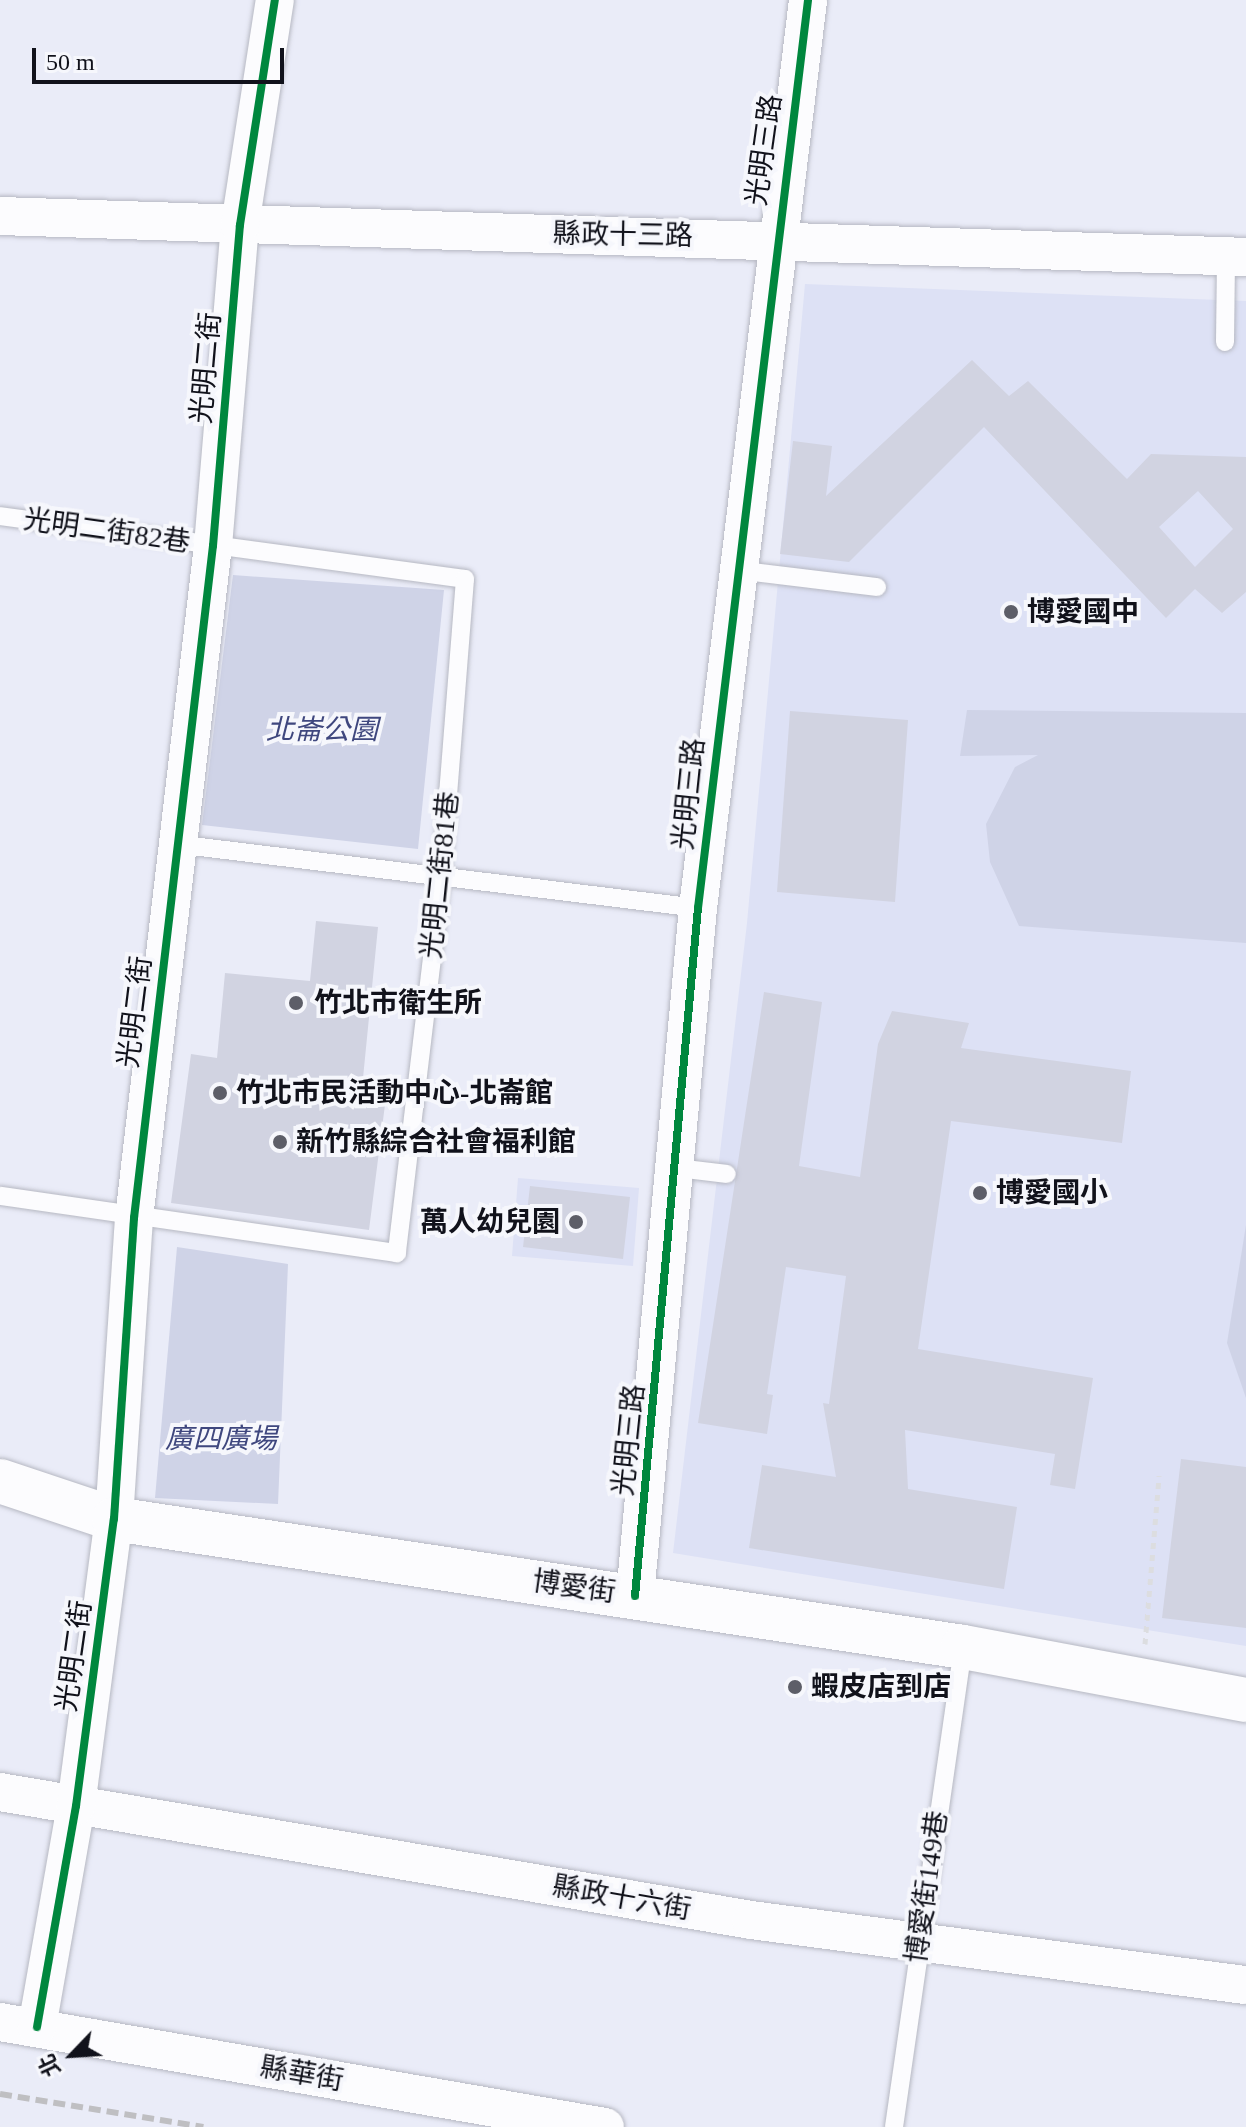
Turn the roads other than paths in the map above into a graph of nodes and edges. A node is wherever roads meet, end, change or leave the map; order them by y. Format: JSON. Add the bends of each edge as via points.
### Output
{"nodes":[{"id":1,"x":275,"y":0,"type":"edge"},
{"id":2,"x":808,"y":0,"type":"edge"},
{"id":3,"x":0,"y":216,"type":"edge"},
{"id":4,"x":240,"y":225,"type":"junction"},
{"id":5,"x":774,"y":239,"type":"junction"},
{"id":6,"x":1236,"y":257,"type":"edge"},
{"id":7,"x":1225,"y":342,"type":"dead end"},
{"id":8,"x":0,"y":516,"type":"edge"},
{"id":9,"x":213,"y":546,"type":"junction"},
{"id":10,"x":736,"y":570,"type":"junction"},
{"id":11,"x":877,"y":587,"type":"dead end"},
{"id":12,"x":176,"y":844,"type":"junction"},
{"id":13,"x":442,"y":874,"type":"junction"},
{"id":14,"x":698,"y":908,"type":"junction"},
{"id":15,"x":677,"y":1168,"type":"junction"},
{"id":16,"x":727,"y":1174,"type":"dead end"},
{"id":17,"x":0,"y":1196,"type":"edge"},
{"id":18,"x":134,"y":1218,"type":"junction"},
{"id":19,"x":0,"y":1481,"type":"edge"},
{"id":20,"x":114,"y":1519,"type":"junction"},
{"id":21,"x":635,"y":1596,"type":"junction"},
{"id":22,"x":963,"y":1647,"type":"junction"},
{"id":23,"x":1246,"y":1700,"type":"edge"},
{"id":24,"x":0,"y":1792,"type":"edge"},
{"id":25,"x":76,"y":1806,"type":"junction"},
{"id":26,"x":918,"y":1940,"type":"junction"},
{"id":27,"x":1246,"y":1985,"type":"edge"},
{"id":28,"x":18,"y":2025,"type":"edge"},
{"id":29,"x":605,"y":2127,"type":"edge"},
{"id":30,"x":894,"y":2127,"type":"edge"}],
"edges":[{"from":1,"to":4,"type":"street","name":"光明二街"},
{"from":2,"to":5,"type":"street","name":"光明三路"},
{"from":3,"to":4,"type":"street","name":"縣政十三路"},
{"from":4,"to":5,"type":"street","name":"縣政十三路"},
{"from":4,"to":9,"type":"street","name":"光明二街"},
{"from":5,"to":6,"type":"street","name":"縣政十三路"},
{"from":5,"to":10,"type":"street","name":"光明三路"},
{"from":6,"to":7,"type":"lane"},
{"from":8,"to":9,"type":"lane","name":"光明二街82巷"},
{"from":9,"to":12,"type":"street","name":"光明二街"},
{"from":9,"to":13,"type":"lane","name":"光明二街81巷","via":[[465,579]]},
{"from":10,"to":11,"type":"lane"},
{"from":10,"to":14,"type":"street","name":"光明三路"},
{"from":12,"to":13,"type":"lane"},
{"from":12,"to":18,"type":"street","name":"光明二街"},
{"from":13,"to":14,"type":"lane"},
{"from":13,"to":18,"type":"lane","name":"光明二街81巷","via":[[397,1253]]},
{"from":14,"to":15,"type":"street","name":"光明三路"},
{"from":15,"to":16,"type":"lane"},
{"from":15,"to":21,"type":"street","name":"光明三路"},
{"from":17,"to":18,"type":"lane"},
{"from":18,"to":20,"type":"street","name":"光明二街"},
{"from":19,"to":20,"type":"street","name":"博愛街"},
{"from":20,"to":21,"type":"street","name":"博愛街"},
{"from":20,"to":25,"type":"street","name":"光明二街"},
{"from":21,"to":22,"type":"street","name":"博愛街"},
{"from":22,"to":23,"type":"street","name":"博愛街"},
{"from":22,"to":26,"type":"lane","name":"博愛街149巷"},
{"from":24,"to":25,"type":"street","name":"縣政十六街"},
{"from":25,"to":26,"type":"street","name":"縣政十六街","via":[[751,1920]]},
{"from":25,"to":28,"type":"street","name":"光明二街"},
{"from":26,"to":27,"type":"street","name":"縣政十六街"},
{"from":26,"to":30,"type":"lane","name":"博愛街149巷"},
{"from":28,"to":29,"type":"street","name":"縣華街"}]}
